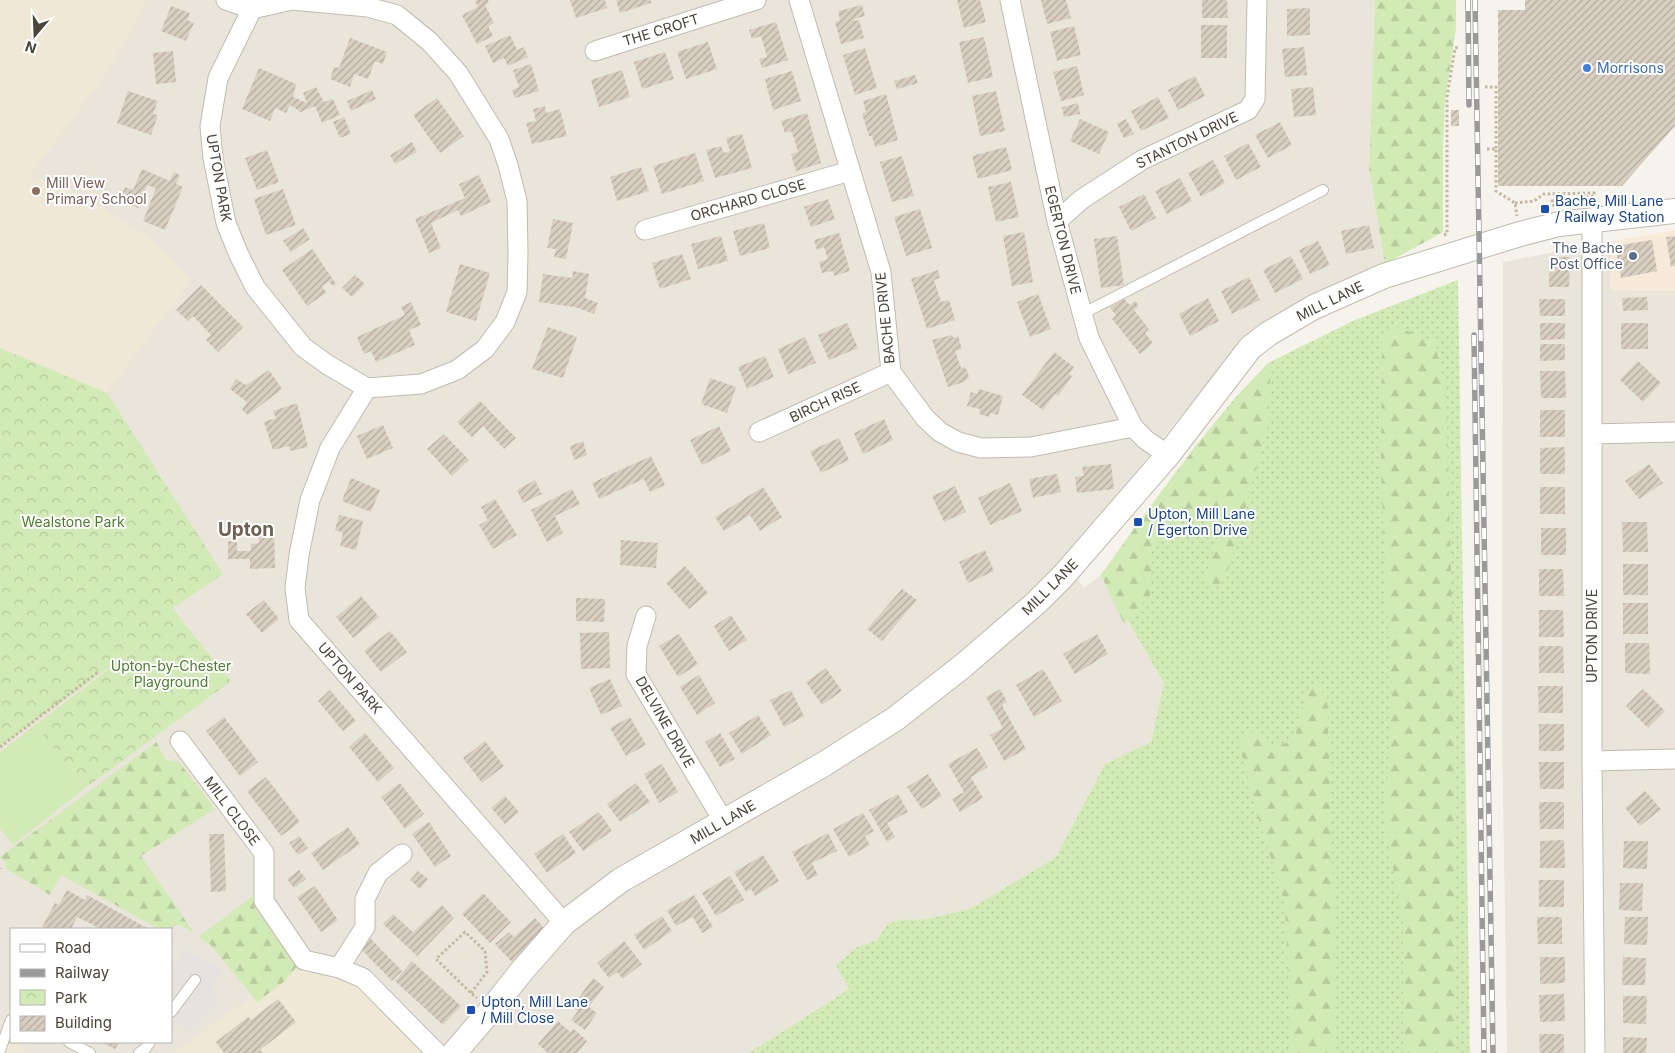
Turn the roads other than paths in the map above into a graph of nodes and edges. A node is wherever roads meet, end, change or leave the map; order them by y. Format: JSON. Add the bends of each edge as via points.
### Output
{"nodes":[{"id":1,"x":226,"y":0,"type":"edge"},
{"id":2,"x":756,"y":0,"type":"edge"},
{"id":3,"x":799,"y":0,"type":"edge"},
{"id":4,"x":1010,"y":0,"type":"edge"},
{"id":5,"x":1257,"y":0,"type":"edge"},
{"id":6,"x":252,"y":8,"type":"junction"},
{"id":7,"x":595,"y":51,"type":"dead end"},
{"id":8,"x":850,"y":171,"type":"junction"},
{"id":9,"x":1049,"y":184,"type":"junction"},
{"id":10,"x":1323,"y":190,"type":"dead end"},
{"id":11,"x":1082,"y":199,"type":"junction"},
{"id":12,"x":1675,"y":211,"type":"edge"},
{"id":13,"x":1592,"y":220,"type":"junction"},
{"id":14,"x":1057,"y":221,"type":"junction"},
{"id":15,"x":645,"y":230,"type":"dead end"},
{"id":16,"x":1082,"y":314,"type":"junction"},
{"id":17,"x":890,"y":372,"type":"junction"},
{"id":18,"x":367,"y":388,"type":"junction"},
{"id":19,"x":1133,"y":427,"type":"junction"},
{"id":20,"x":759,"y":432,"type":"dead end"},
{"id":21,"x":1675,"y":432,"type":"edge"},
{"id":22,"x":1592,"y":434,"type":"junction"},
{"id":23,"x":1168,"y":454,"type":"junction"},
{"id":24,"x":646,"y":616,"type":"dead end"},
{"id":25,"x":180,"y":741,"type":"dead end"},
{"id":26,"x":1675,"y":759,"type":"edge"},
{"id":27,"x":1592,"y":761,"type":"junction"},
{"id":28,"x":724,"y":822,"type":"junction"},
{"id":29,"x":402,"y":854,"type":"dead end"},
{"id":30,"x":564,"y":924,"type":"junction"},
{"id":31,"x":338,"y":968,"type":"junction"},
{"id":32,"x":194,"y":980,"type":"dead end"},
{"id":33,"x":172,"y":1011,"type":"edge"},
{"id":34,"x":10,"y":1023,"type":"edge"},
{"id":35,"x":70,"y":1043,"type":"edge"},
{"id":36,"x":149,"y":1043,"type":"edge"},
{"id":37,"x":0,"y":1050,"type":"edge"},
{"id":38,"x":90,"y":1053,"type":"edge"},
{"id":39,"x":139,"y":1053,"type":"edge"},
{"id":40,"x":437,"y":1053,"type":"edge"},
{"id":41,"x":454,"y":1053,"type":"edge"},
{"id":42,"x":1595,"y":1053,"type":"edge"}],
"edges":[{"from":1,"to":6,"type":"street"},
{"from":2,"to":7,"type":"street","name":"THE CROFT"},
{"from":3,"to":8,"type":"street","name":"BACHE DRIVE"},
{"from":4,"to":9,"type":"street","name":"EGERTON DRIVE"},
{"from":5,"to":11,"type":"street","name":"STANTON DRIVE","via":[[1255,99],[1248,110],[1142,160]]},
{"from":6,"to":18,"type":"street","name":"UPTON PARK","via":[[218,78],[210,126],[226,223],[255,286],[303,347]]},
{"from":6,"to":18,"type":"street","via":[[292,0],[368,8],[397,15],[430,42],[458,73],[499,139],[508,165],[518,201],[518,254],[517,292],[505,322],[485,349],[457,370],[421,384]]},
{"from":8,"to":15,"type":"street","name":"ORCHARD CLOSE"},
{"from":8,"to":17,"type":"street","name":"BACHE DRIVE","via":[[881,272]]},
{"from":9,"to":11,"type":"street","via":[[1071,198]]},
{"from":9,"to":14,"type":"street","name":"EGERTON DRIVE"},
{"from":10,"to":16,"type":"lane"},
{"from":11,"to":14,"type":"street","name":"STANTON DRIVE"},
{"from":12,"to":13,"type":"street","name":"MILL LANE"},
{"from":13,"to":22,"type":"street","name":"UPTON DRIVE"},
{"from":13,"to":23,"type":"street","name":"MILL LANE","via":[[1520,234],[1384,276],[1314,307],[1250,348]]},
{"from":14,"to":16,"type":"street","name":"EGERTON DRIVE"},
{"from":16,"to":19,"type":"street","name":"EGERTON DRIVE","via":[[1089,338]]},
{"from":17,"to":19,"type":"street","name":"BACHE DRIVE","via":[[925,418],[940,432],[958,442],[981,448],[1031,447]]},
{"from":17,"to":20,"type":"street","name":"BIRCH RISE"},
{"from":18,"to":30,"type":"street","name":"UPTON PARK","via":[[330,448],[310,500],[295,588],[299,620]]},
{"from":19,"to":23,"type":"street","name":"EGERTON DRIVE"},
{"from":21,"to":22,"type":"street"},
{"from":22,"to":27,"type":"street","name":"UPTON DRIVE"},
{"from":23,"to":28,"type":"street","name":"MILL LANE","via":[[1036,604],[964,665],[895,719]]},
{"from":24,"to":28,"type":"street","name":"DELVINE DRIVE","via":[[637,646],[636,674]]},
{"from":25,"to":31,"type":"street","name":"MILL CLOSE","via":[[264,852],[264,901],[304,960]]},
{"from":26,"to":27,"type":"street"},
{"from":27,"to":42,"type":"street","name":"UPTON DRIVE"},
{"from":28,"to":30,"type":"street","name":"MILL LANE","via":[[621,880]]},
{"from":29,"to":31,"type":"street","via":[[378,873],[365,899],[365,927]]},
{"from":30,"to":41,"type":"street","name":"MILL LANE"},
{"from":31,"to":40,"type":"street","name":"MILL CLOSE","via":[[363,978]]},
{"from":32,"to":33,"type":"lane"},
{"from":34,"to":37,"type":"lane"},
{"from":35,"to":38,"type":"lane"},
{"from":36,"to":39,"type":"lane"}]}
